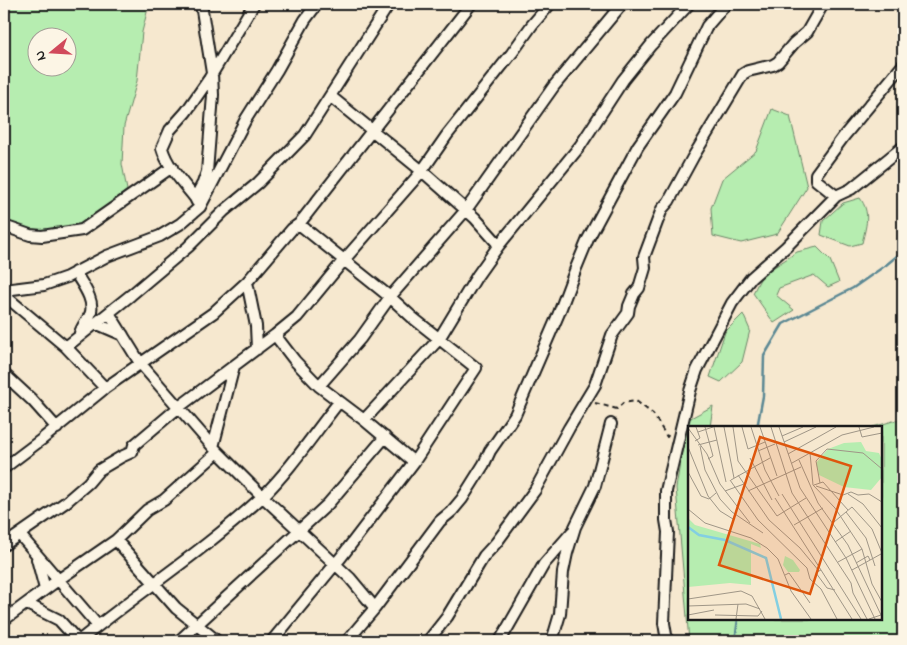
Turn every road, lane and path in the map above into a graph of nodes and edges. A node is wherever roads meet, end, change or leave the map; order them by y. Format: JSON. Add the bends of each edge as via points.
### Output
{"nodes":[{"id":1,"x":200,"y":4,"type":"edge"},
{"id":2,"x":254,"y":4,"type":"edge"},
{"id":3,"x":316,"y":4,"type":"edge"},
{"id":4,"x":389,"y":4,"type":"edge"},
{"id":5,"x":471,"y":4,"type":"edge"},
{"id":6,"x":550,"y":4,"type":"edge"},
{"id":7,"x":622,"y":4,"type":"edge"},
{"id":8,"x":690,"y":4,"type":"edge"},
{"id":9,"x":726,"y":4,"type":"edge"},
{"id":10,"x":823,"y":4,"type":"edge"},
{"id":11,"x":903,"y":66,"type":"edge"},
{"id":12,"x":212,"y":73,"type":"junction"},
{"id":13,"x":330,"y":96,"type":"junction"},
{"id":14,"x":373,"y":130,"type":"junction"},
{"id":15,"x":903,"y":147,"type":"edge"},
{"id":16,"x":172,"y":167,"type":"junction"},
{"id":17,"x":422,"y":171,"type":"junction"},
{"id":18,"x":836,"y":196,"type":"junction"},
{"id":19,"x":197,"y":203,"type":"junction"},
{"id":20,"x":466,"y":210,"type":"junction"},
{"id":21,"x":299,"y":224,"type":"junction"},
{"id":22,"x":4,"y":226,"type":"edge"},
{"id":23,"x":499,"y":245,"type":"junction"},
{"id":24,"x":344,"y":260,"type":"junction"},
{"id":25,"x":75,"y":272,"type":"junction"},
{"id":26,"x":247,"y":282,"type":"junction"},
{"id":27,"x":4,"y":290,"type":"edge"},
{"id":28,"x":4,"y":295,"type":"edge"},
{"id":29,"x":390,"y":297,"type":"junction"},
{"id":30,"x":109,"y":313,"type":"junction"},
{"id":31,"x":95,"y":323,"type":"junction"},
{"id":32,"x":123,"y":335,"type":"junction"},
{"id":33,"x":79,"y":336,"type":"junction"},
{"id":34,"x":275,"y":336,"type":"junction"},
{"id":35,"x":439,"y":339,"type":"junction"},
{"id":36,"x":66,"y":347,"type":"junction"},
{"id":37,"x":256,"y":349,"type":"junction"},
{"id":38,"x":140,"y":364,"type":"junction"},
{"id":39,"x":234,"y":366,"type":"junction"},
{"id":40,"x":4,"y":374,"type":"edge"},
{"id":41,"x":319,"y":386,"type":"junction"},
{"id":42,"x":105,"y":388,"type":"junction"},
{"id":43,"x":586,"y":400,"type":"junction"},
{"id":44,"x":339,"y":402,"type":"junction"},
{"id":45,"x":179,"y":408,"type":"junction"},
{"id":46,"x":364,"y":420,"type":"junction"},
{"id":47,"x":681,"y":420,"type":"junction"},
{"id":48,"x":611,"y":424,"type":"dead end"},
{"id":49,"x":57,"y":428,"type":"junction"},
{"id":50,"x":385,"y":437,"type":"junction"},
{"id":51,"x":216,"y":449,"type":"junction"},
{"id":52,"x":414,"y":462,"type":"junction"},
{"id":53,"x":4,"y":468,"type":"edge"},
{"id":54,"x":262,"y":496,"type":"junction"},
{"id":55,"x":575,"y":528,"type":"junction"},
{"id":56,"x":300,"y":531,"type":"junction"},
{"id":57,"x":20,"y":535,"type":"junction"},
{"id":58,"x":116,"y":540,"type":"junction"},
{"id":59,"x":4,"y":545,"type":"edge"},
{"id":60,"x":36,"y":555,"type":"junction"},
{"id":61,"x":339,"y":560,"type":"junction"},
{"id":62,"x":58,"y":580,"type":"junction"},
{"id":63,"x":154,"y":583,"type":"junction"},
{"id":64,"x":45,"y":589,"type":"junction"},
{"id":65,"x":28,"y":604,"type":"junction"},
{"id":66,"x":375,"y":608,"type":"junction"},
{"id":67,"x":4,"y":620,"type":"edge"},
{"id":68,"x":197,"y":625,"type":"junction"},
{"id":69,"x":98,"y":626,"type":"junction"},
{"id":70,"x":78,"y":641,"type":"edge"},
{"id":71,"x":179,"y":641,"type":"edge"},
{"id":72,"x":217,"y":641,"type":"edge"},
{"id":73,"x":272,"y":641,"type":"edge"},
{"id":74,"x":347,"y":641,"type":"edge"},
{"id":75,"x":428,"y":641,"type":"edge"},
{"id":76,"x":500,"y":641,"type":"edge"},
{"id":77,"x":552,"y":641,"type":"edge"},
{"id":78,"x":667,"y":641,"type":"edge"}],
"edges":[{"from":1,"to":12,"type":"street"},
{"from":2,"to":12,"type":"street"},
{"from":3,"to":19,"type":"street"},
{"from":4,"to":13,"type":"street"},
{"from":5,"to":14,"type":"street"},
{"from":6,"to":17,"type":"street"},
{"from":7,"to":20,"type":"street","via":[[554,86]]},
{"from":8,"to":23,"type":"street","via":[[623,80],[580,146]]},
{"from":9,"to":66,"type":"street","via":[[707,26],[675,93],[638,146],[588,239],[515,415],[462,499],[440,521]]},
{"from":10,"to":43,"type":"street","via":[[807,32],[778,62],[743,74],[693,157],[662,210],[644,257],[645,268],[639,288],[628,313],[612,335],[598,378]]},
{"from":11,"to":18,"type":"street","via":[[816,174],[816,180]]},
{"from":12,"to":16,"type":"street","via":[[164,142],[162,149]]},
{"from":12,"to":19,"type":"street","via":[[208,164]]},
{"from":13,"to":14,"type":"street"},
{"from":13,"to":30,"type":"street","via":[[305,135],[258,183]]},
{"from":14,"to":17,"type":"street"},
{"from":14,"to":21,"type":"street"},
{"from":15,"to":18,"type":"street","via":[[852,189]]},
{"from":16,"to":19,"type":"street"},
{"from":16,"to":22,"type":"street","via":[[82,230],[42,236]]},
{"from":17,"to":20,"type":"street"},
{"from":17,"to":24,"type":"street"},
{"from":18,"to":47,"type":"street","via":[[740,290],[697,370]]},
{"from":19,"to":25,"type":"street","via":[[180,224],[160,236],[118,251]]},
{"from":20,"to":23,"type":"street"},
{"from":20,"to":29,"type":"street"},
{"from":21,"to":24,"type":"street"},
{"from":21,"to":26,"type":"street"},
{"from":23,"to":35,"type":"street"},
{"from":24,"to":29,"type":"street"},
{"from":24,"to":34,"type":"street","via":[[298,317]]},
{"from":25,"to":27,"type":"street","via":[[44,285]]},
{"from":25,"to":33,"type":"street","via":[[88,295],[91,308]]},
{"from":26,"to":37,"type":"street","via":[[256,326]]},
{"from":26,"to":38,"type":"street","via":[[203,321]]},
{"from":28,"to":36,"type":"street"},
{"from":29,"to":35,"type":"street"},
{"from":29,"to":41,"type":"street","via":[[360,339]]},
{"from":30,"to":31,"type":"street"},
{"from":30,"to":32,"type":"street"},
{"from":31,"to":32,"type":"street"},
{"from":31,"to":33,"type":"street"},
{"from":32,"to":38,"type":"street"},
{"from":33,"to":36,"type":"street"},
{"from":34,"to":37,"type":"street"},
{"from":34,"to":41,"type":"street"},
{"from":35,"to":46,"type":"street"},
{"from":35,"to":52,"type":"street","via":[[476,368]]},
{"from":36,"to":42,"type":"street"},
{"from":37,"to":39,"type":"street"},
{"from":38,"to":42,"type":"street"},
{"from":38,"to":45,"type":"street"},
{"from":39,"to":45,"type":"street"},
{"from":39,"to":51,"type":"street"},
{"from":40,"to":49,"type":"street"},
{"from":41,"to":44,"type":"street"},
{"from":42,"to":49,"type":"street"},
{"from":43,"to":47,"type":"path","via":[[617,409],[623,403],[636,401],[654,414],[667,437]]},
{"from":43,"to":75,"type":"street","via":[[535,490],[484,556],[447,617]]},
{"from":44,"to":46,"type":"street"},
{"from":44,"to":54,"type":"street"},
{"from":45,"to":51,"type":"street"},
{"from":45,"to":57,"type":"street","via":[[134,445],[132,452],[99,470],[66,502]]},
{"from":46,"to":50,"type":"street"},
{"from":47,"to":78,"type":"street","via":[[666,491],[668,532],[664,623]]},
{"from":48,"to":55,"type":"street","via":[[596,486]]},
{"from":49,"to":53,"type":"street"},
{"from":50,"to":52,"type":"street"},
{"from":50,"to":56,"type":"street","via":[[328,504]]},
{"from":51,"to":54,"type":"street"},
{"from":51,"to":58,"type":"street","via":[[164,500],[147,510]]},
{"from":52,"to":61,"type":"street"},
{"from":54,"to":56,"type":"street"},
{"from":54,"to":63,"type":"street"},
{"from":55,"to":76,"type":"street","via":[[544,564]]},
{"from":55,"to":77,"type":"street","via":[[563,572],[560,614]]},
{"from":56,"to":61,"type":"street"},
{"from":56,"to":68,"type":"street"},
{"from":57,"to":59,"type":"street"},
{"from":57,"to":60,"type":"street"},
{"from":58,"to":62,"type":"street"},
{"from":58,"to":63,"type":"street"},
{"from":60,"to":62,"type":"street"},
{"from":60,"to":64,"type":"street"},
{"from":61,"to":66,"type":"street"},
{"from":61,"to":73,"type":"street"},
{"from":62,"to":64,"type":"street"},
{"from":62,"to":69,"type":"street"},
{"from":63,"to":68,"type":"street","via":[[176,608]]},
{"from":63,"to":69,"type":"street"},
{"from":64,"to":65,"type":"street"},
{"from":65,"to":67,"type":"street"},
{"from":65,"to":70,"type":"street","via":[[59,620]]},
{"from":66,"to":74,"type":"street"},
{"from":68,"to":71,"type":"street"},
{"from":68,"to":72,"type":"street"},
{"from":69,"to":70,"type":"street"}]}
